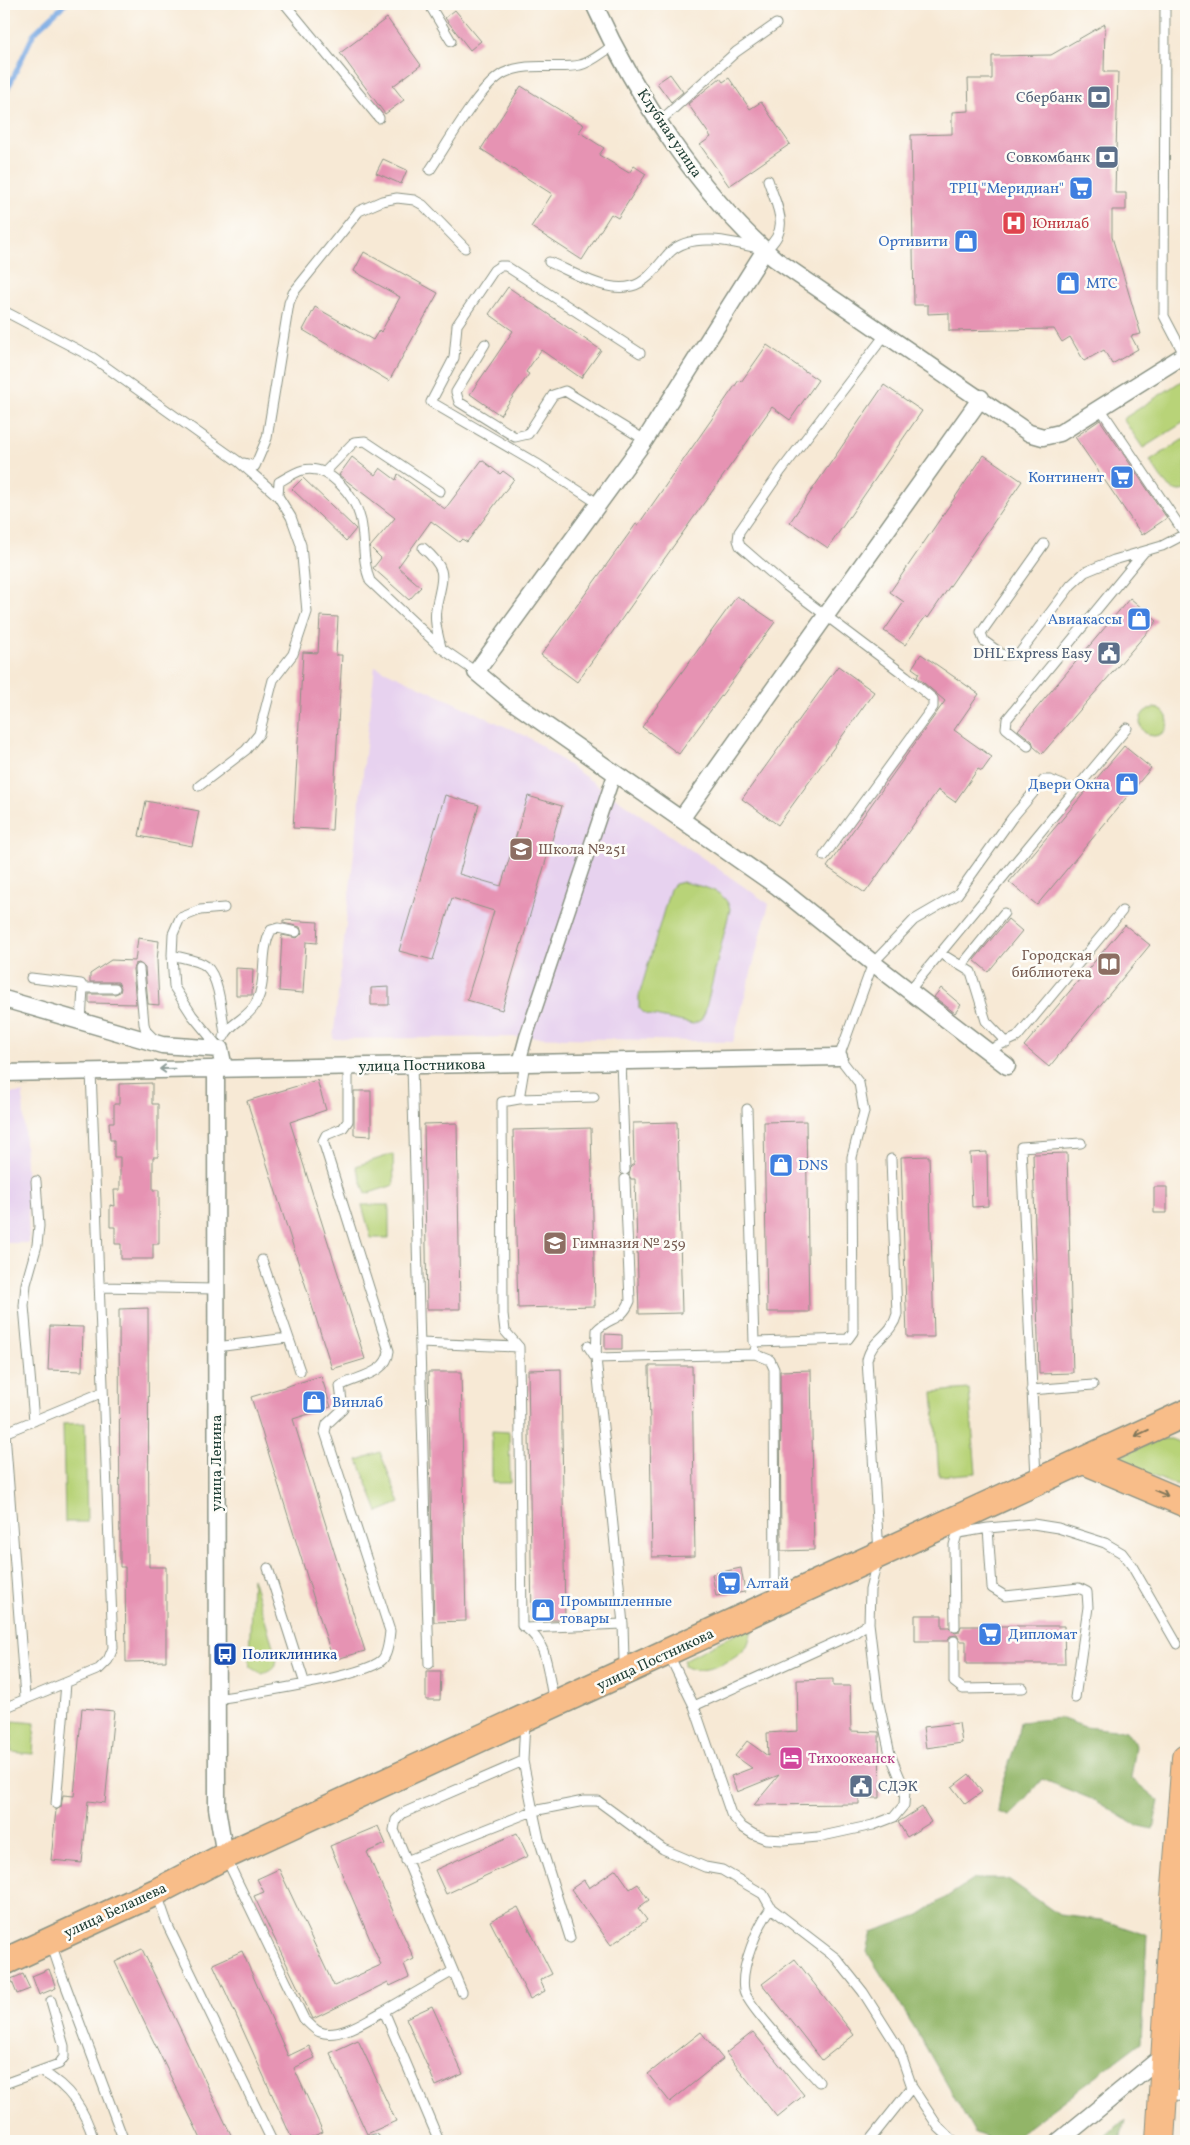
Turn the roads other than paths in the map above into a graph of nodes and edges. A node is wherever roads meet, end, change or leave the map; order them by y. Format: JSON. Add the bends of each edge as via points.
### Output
{"nodes":[{"id":1,"x":285,"y":4,"type":"edge"},
{"id":2,"x":429,"y":4,"type":"edge"},
{"id":3,"x":594,"y":4,"type":"edge"},
{"id":4,"x":1165,"y":4,"type":"edge"},
{"id":5,"x":776,"y":24,"type":"dead end"},
{"id":6,"x":451,"y":41,"type":"dead end"},
{"id":7,"x":613,"y":46,"type":"junction"},
{"id":8,"x":379,"y":118,"type":"dead end"},
{"id":9,"x":659,"y":122,"type":"junction"},
{"id":10,"x":430,"y":170,"type":"dead end"},
{"id":11,"x":768,"y":180,"type":"dead end"},
{"id":12,"x":465,"y":248,"type":"dead end"},
{"id":13,"x":765,"y":250,"type":"junction"},
{"id":14,"x":549,"y":262,"type":"dead end"},
{"id":15,"x":4,"y":311,"type":"edge"},
{"id":16,"x":885,"y":335,"type":"junction"},
{"id":17,"x":485,"y":344,"type":"dead end"},
{"id":18,"x":640,"y":353,"type":"dead end"},
{"id":19,"x":1185,"y":355,"type":"edge"},
{"id":20,"x":981,"y":398,"type":"junction"},
{"id":21,"x":1100,"y":408,"type":"junction"},
{"id":22,"x":645,"y":440,"type":"junction"},
{"id":23,"x":239,"y":462,"type":"junction"},
{"id":24,"x":325,"y":472,"type":"junction"},
{"id":25,"x":440,"y":491,"type":"dead end"},
{"id":26,"x":278,"y":496,"type":"junction"},
{"id":27,"x":599,"y":504,"type":"junction"},
{"id":28,"x":1186,"y":534,"type":"edge"},
{"id":29,"x":1044,"y":544,"type":"dead end"},
{"id":30,"x":423,"y":548,"type":"dead end"},
{"id":31,"x":1145,"y":552,"type":"junction"},
{"id":32,"x":826,"y":617,"type":"junction"},
{"id":33,"x":441,"y":648,"type":"junction"},
{"id":34,"x":476,"y":672,"type":"junction"},
{"id":35,"x":1127,"y":728,"type":"dead end"},
{"id":36,"x":1028,"y":746,"type":"dead end"},
{"id":37,"x":615,"y":772,"type":"junction"},
{"id":38,"x":199,"y":786,"type":"dead end"},
{"id":39,"x":1074,"y":790,"type":"junction"},
{"id":40,"x":681,"y":819,"type":"junction"},
{"id":41,"x":824,"y":856,"type":"dead end"},
{"id":42,"x":224,"y":908,"type":"dead end"},
{"id":43,"x":1122,"y":911,"type":"dead end"},
{"id":44,"x":1004,"y":913,"type":"dead end"},
{"id":45,"x":296,"y":932,"type":"dead end"},
{"id":46,"x":940,"y":953,"type":"junction"},
{"id":47,"x":172,"y":955,"type":"junction"},
{"id":48,"x":873,"y":963,"type":"junction"},
{"id":49,"x":962,"y":965,"type":"junction"},
{"id":50,"x":139,"y":969,"type":"dead end"},
{"id":51,"x":30,"y":978,"type":"dead end"},
{"id":52,"x":83,"y":988,"type":"junction"},
{"id":53,"x":115,"y":988,"type":"dead end"},
{"id":54,"x":909,"y":991,"type":"junction"},
{"id":55,"x":4,"y":998,"type":"edge"},
{"id":56,"x":81,"y":1022,"type":"junction"},
{"id":57,"x":222,"y":1042,"type":"junction"},
{"id":58,"x":1007,"y":1043,"type":"junction"},
{"id":59,"x":160,"y":1044,"type":"junction"},
{"id":60,"x":987,"y":1050,"type":"junction"},
{"id":61,"x":839,"y":1056,"type":"junction"},
{"id":62,"x":622,"y":1060,"type":"junction"},
{"id":63,"x":522,"y":1063,"type":"junction"},
{"id":64,"x":412,"y":1065,"type":"junction"},
{"id":65,"x":348,"y":1066,"type":"junction"},
{"id":66,"x":1007,"y":1066,"type":"dead end"},
{"id":67,"x":220,"y":1068,"type":"junction"},
{"id":68,"x":91,"y":1071,"type":"junction"},
{"id":69,"x":4,"y":1072,"type":"edge"},
{"id":70,"x":594,"y":1097,"type":"dead end"},
{"id":71,"x":519,"y":1099,"type":"junction"},
{"id":72,"x":747,"y":1109,"type":"dead end"},
{"id":73,"x":1081,"y":1143,"type":"dead end"},
{"id":74,"x":891,"y":1159,"type":"dead end"},
{"id":75,"x":36,"y":1182,"type":"dead end"},
{"id":76,"x":262,"y":1260,"type":"dead end"},
{"id":77,"x":99,"y":1287,"type":"junction"},
{"id":78,"x":216,"y":1289,"type":"junction"},
{"id":79,"x":287,"y":1338,"type":"junction"},
{"id":80,"x":754,"y":1342,"type":"junction"},
{"id":81,"x":420,"y":1343,"type":"junction"},
{"id":82,"x":216,"y":1346,"type":"junction"},
{"id":83,"x":588,"y":1346,"type":"dead end"},
{"id":84,"x":519,"y":1347,"type":"junction"},
{"id":85,"x":755,"y":1354,"type":"junction"},
{"id":86,"x":596,"y":1358,"type":"junction"},
{"id":87,"x":300,"y":1371,"type":"dead end"},
{"id":88,"x":1094,"y":1385,"type":"dead end"},
{"id":89,"x":1031,"y":1390,"type":"junction"},
{"id":90,"x":104,"y":1392,"type":"junction"},
{"id":91,"x":1186,"y":1412,"type":"edge"},
{"id":92,"x":34,"y":1421,"type":"junction"},
{"id":93,"x":4,"y":1433,"type":"edge"},
{"id":94,"x":1084,"y":1461,"type":"junction"},
{"id":95,"x":1036,"y":1483,"type":"junction"},
{"id":96,"x":1186,"y":1504,"type":"edge"},
{"id":97,"x":959,"y":1526,"type":"junction"},
{"id":98,"x":988,"y":1528,"type":"junction"},
{"id":99,"x":880,"y":1553,"type":"junction"},
{"id":100,"x":268,"y":1568,"type":"dead end"},
{"id":101,"x":774,"y":1604,"type":"junction"},
{"id":102,"x":869,"y":1623,"type":"junction"},
{"id":103,"x":623,"y":1624,"type":"junction"},
{"id":104,"x":954,"y":1627,"type":"dead end"},
{"id":105,"x":526,"y":1628,"type":"junction"},
{"id":106,"x":954,"y":1641,"type":"dead end"},
{"id":107,"x":1177,"y":1644,"type":"dead end"},
{"id":108,"x":668,"y":1653,"type":"junction"},
{"id":109,"x":624,"y":1660,"type":"dead end"},
{"id":110,"x":429,"y":1664,"type":"dead end"},
{"id":111,"x":66,"y":1683,"type":"junction"},
{"id":112,"x":305,"y":1684,"type":"junction"},
{"id":113,"x":1023,"y":1688,"type":"dead end"},
{"id":114,"x":552,"y":1692,"type":"dead end"},
{"id":115,"x":26,"y":1698,"type":"junction"},
{"id":116,"x":1075,"y":1698,"type":"dead end"},
{"id":117,"x":216,"y":1700,"type":"junction"},
{"id":118,"x":694,"y":1706,"type":"junction"},
{"id":119,"x":4,"y":1708,"type":"edge"},
{"id":120,"x":526,"y":1718,"type":"junction"},
{"id":121,"x":1186,"y":1758,"type":"edge"},
{"id":122,"x":523,"y":1761,"type":"junction"},
{"id":123,"x":56,"y":1804,"type":"dead end"},
{"id":124,"x":533,"y":1810,"type":"junction"},
{"id":125,"x":225,"y":1856,"type":"junction"},
{"id":126,"x":406,"y":1862,"type":"junction"},
{"id":127,"x":156,"y":1892,"type":"junction"},
{"id":128,"x":771,"y":1908,"type":"junction"},
{"id":129,"x":570,"y":1938,"type":"dead end"},
{"id":130,"x":50,"y":1940,"type":"junction"},
{"id":131,"x":4,"y":1962,"type":"edge"},
{"id":132,"x":453,"y":1971,"type":"junction"},
{"id":133,"x":462,"y":1992,"type":"dead end"},
{"id":134,"x":51,"y":2001,"type":"dead end"},
{"id":135,"x":384,"y":2011,"type":"junction"},
{"id":136,"x":1164,"y":2055,"type":"junction"},
{"id":137,"x":41,"y":2071,"type":"junction"},
{"id":138,"x":819,"y":2082,"type":"dead end"},
{"id":139,"x":4,"y":2084,"type":"edge"},
{"id":140,"x":912,"y":2087,"type":"junction"},
{"id":141,"x":1174,"y":2095,"type":"edge"},
{"id":142,"x":94,"y":2141,"type":"edge"},
{"id":143,"x":124,"y":2141,"type":"edge"},
{"id":144,"x":272,"y":2141,"type":"edge"},
{"id":145,"x":439,"y":2141,"type":"edge"},
{"id":146,"x":869,"y":2141,"type":"edge"},
{"id":147,"x":953,"y":2141,"type":"edge"},
{"id":148,"x":1059,"y":2141,"type":"edge"},
{"id":149,"x":1160,"y":2141,"type":"edge"}],
"edges":[{"from":1,"to":8,"type":"lane"},
{"from":2,"to":6,"type":"lane"},
{"from":3,"to":7,"type":"street","name":"Клубная улица"},
{"from":4,"to":19,"type":"lane","via":[[1164,316]]},
{"from":5,"to":9,"type":"lane","via":[[736,52]]},
{"from":7,"to":9,"type":"street","name":"Клубная улица"},
{"from":7,"to":10,"type":"lane","via":[[581,65],[527,67],[505,73],[478,98]]},
{"from":9,"to":13,"type":"street","name":"Клубная улица","via":[[728,214]]},
{"from":11,"to":13,"type":"lane","via":[[780,226],[777,241]]},
{"from":12,"to":23,"type":"lane","via":[[423,205],[414,200],[382,201],[359,211],[288,303],[267,438],[255,466]]},
{"from":13,"to":14,"type":"lane","via":[[726,241],[678,245],[647,278],[633,286],[614,287]]},
{"from":13,"to":16,"type":"street","name":"Клубная улица"},
{"from":13,"to":22,"type":"street"},
{"from":15,"to":23,"type":"lane","via":[[92,357]]},
{"from":16,"to":20,"type":"street","name":"Клубная улица"},
{"from":16,"to":32,"type":"lane","via":[[739,532],[740,546]]},
{"from":17,"to":22,"type":"lane","via":[[456,392],[459,402],[515,437],[528,434],[553,395],[565,391]]},
{"from":18,"to":27,"type":"lane","via":[[506,266],[500,266],[494,270],[458,325],[454,358],[432,402]]},
{"from":19,"to":21,"type":"street"},
{"from":20,"to":21,"type":"street","name":"Клубная улица","via":[[1029,433],[1043,438],[1060,433]]},
{"from":20,"to":32,"type":"street"},
{"from":21,"to":28,"type":"lane"},
{"from":22,"to":27,"type":"street"},
{"from":23,"to":26,"type":"lane"},
{"from":24,"to":25,"type":"lane","via":[[354,442],[365,441]]},
{"from":24,"to":26,"type":"lane","via":[[302,470],[279,482]]},
{"from":24,"to":33,"type":"lane","via":[[343,488],[359,513],[364,536],[365,569],[370,581]]},
{"from":26,"to":38,"type":"lane","via":[[291,517],[301,545],[307,612],[293,654],[273,680],[259,734],[246,750]]},
{"from":27,"to":34,"type":"street"},
{"from":28,"to":31,"type":"lane"},
{"from":29,"to":31,"type":"lane","via":[[981,633],[984,641],[1003,655],[1019,654],[1071,585],[1085,572]]},
{"from":30,"to":33,"type":"lane","via":[[436,559],[444,578],[436,609]]},
{"from":31,"to":36,"type":"lane","via":[[1007,719],[1006,728]]},
{"from":32,"to":40,"type":"street"},
{"from":32,"to":41,"type":"lane","via":[[927,693],[933,699],[933,707]]},
{"from":33,"to":34,"type":"lane"},
{"from":34,"to":37,"type":"street","via":[[507,698]]},
{"from":35,"to":39,"type":"lane"},
{"from":37,"to":40,"type":"street"},
{"from":37,"to":63,"type":"street","via":[[526,1036]]},
{"from":39,"to":46,"type":"lane"},
{"from":39,"to":48,"type":"lane","via":[[1044,780],[956,895],[914,920]]},
{"from":40,"to":48,"type":"street","via":[[778,887]]},
{"from":42,"to":47,"type":"lane","via":[[200,910],[180,918],[173,934]]},
{"from":43,"to":58,"type":"lane","via":[[1017,1037]]},
{"from":44,"to":49,"type":"lane"},
{"from":45,"to":57,"type":"lane","via":[[278,928],[271,930],[265,941],[256,1004]]},
{"from":46,"to":49,"type":"lane"},
{"from":46,"to":54,"type":"lane"},
{"from":47,"to":57,"type":"lane","via":[[174,987],[192,1015]]},
{"from":47,"to":57,"type":"lane","via":[[205,966],[211,973],[220,1004]]},
{"from":48,"to":54,"type":"street"},
{"from":48,"to":61,"type":"lane"},
{"from":49,"to":58,"type":"lane","via":[[975,980],[986,1021]]},
{"from":50,"to":59,"type":"lane","via":[[146,1031]]},
{"from":51,"to":52,"type":"lane","via":[[81,984]]},
{"from":52,"to":53,"type":"lane"},
{"from":52,"to":56,"type":"lane"},
{"from":54,"to":60,"type":"street"},
{"from":55,"to":56,"type":"street"},
{"from":56,"to":59,"type":"street"},
{"from":57,"to":59,"type":"street","via":[[177,1048]]},
{"from":57,"to":67,"type":"street","name":"улица Ленина"},
{"from":58,"to":60,"type":"lane"},
{"from":60,"to":66,"type":"street"},
{"from":61,"to":62,"type":"street","name":"улица Постникова"},
{"from":61,"to":80,"type":"lane","via":[[859,1082],[864,1112],[852,1157],[853,1332],[848,1339],[841,1340]]},
{"from":62,"to":63,"type":"street","name":"улица Постникова"},
{"from":62,"to":86,"type":"lane","via":[[630,1301],[620,1317],[597,1330]]},
{"from":63,"to":64,"type":"street","name":"улица Постникова"},
{"from":63,"to":71,"type":"lane"},
{"from":64,"to":65,"type":"street","name":"улица Постникова"},
{"from":64,"to":81,"type":"lane"},
{"from":65,"to":67,"type":"street","name":"улица Постникова"},
{"from":65,"to":112,"type":"lane","via":[[348,1121],[343,1128],[326,1135],[323,1141],[390,1351],[389,1361],[382,1368],[340,1386],[344,1409],[326,1424],[325,1432],[390,1631],[384,1658],[378,1664]]},
{"from":67,"to":68,"type":"street","name":"улица Постникова","one_way":true},
{"from":67,"to":78,"type":"street","name":"улица Ленина"},
{"from":68,"to":69,"type":"street","name":"улица Постникова"},
{"from":68,"to":77,"type":"lane"},
{"from":70,"to":71,"type":"lane"},
{"from":71,"to":84,"type":"lane","via":[[502,1102],[501,1107],[503,1314],[505,1331]]},
{"from":72,"to":80,"type":"lane"},
{"from":73,"to":89,"type":"lane","via":[[1021,1147]]},
{"from":74,"to":99,"type":"lane","via":[[896,1314],[893,1327],[875,1343],[867,1360]]},
{"from":75,"to":92,"type":"lane","via":[[39,1226],[24,1306]]},
{"from":76,"to":79,"type":"lane"},
{"from":77,"to":78,"type":"lane"},
{"from":77,"to":90,"type":"lane"},
{"from":78,"to":82,"type":"street","name":"улица Ленина"},
{"from":79,"to":82,"type":"lane"},
{"from":79,"to":87,"type":"lane"},
{"from":80,"to":85,"type":"lane"},
{"from":81,"to":84,"type":"lane"},
{"from":81,"to":110,"type":"lane"},
{"from":82,"to":117,"type":"street","name":"улица Ленина"},
{"from":83,"to":86,"type":"lane"},
{"from":84,"to":105,"type":"lane","via":[[520,1622]]},
{"from":85,"to":86,"type":"lane"},
{"from":85,"to":101,"type":"lane","via":[[770,1360],[774,1369]]},
{"from":86,"to":103,"type":"lane"},
{"from":88,"to":89,"type":"lane"},
{"from":89,"to":95,"type":"lane"},
{"from":90,"to":92,"type":"lane"},
{"from":90,"to":111,"type":"lane","via":[[113,1648],[99,1669]]},
{"from":91,"to":94,"type":"main road","name":"улица Постникова","one_way":true},
{"from":92,"to":93,"type":"lane"},
{"from":93,"to":115,"type":"lane"},
{"from":94,"to":95,"type":"main road","name":"улица Постникова"},
{"from":94,"to":96,"type":"main road","one_way":true},
{"from":95,"to":97,"type":"main road","name":"улица Постникова"},
{"from":97,"to":98,"type":"lane"},
{"from":97,"to":99,"type":"main road","name":"улица Постникова"},
{"from":97,"to":104,"type":"lane","via":[[954,1545]]},
{"from":98,"to":107,"type":"lane","via":[[1033,1524],[1058,1528],[1117,1549],[1132,1566]]},
{"from":98,"to":116,"type":"lane","via":[[992,1588],[1005,1596],[1079,1588],[1087,1592],[1088,1607]]},
{"from":99,"to":101,"type":"main road","name":"улица Постникова"},
{"from":99,"to":102,"type":"lane","via":[[870,1590]]},
{"from":100,"to":112,"type":"lane"},
{"from":101,"to":108,"type":"main road","name":"улица Постникова"},
{"from":102,"to":118,"type":"lane","via":[[853,1634]]},
{"from":102,"to":118,"type":"lane","via":[[878,1700],[888,1745],[905,1790],[904,1805],[894,1817],[818,1837],[784,1840],[766,1839],[742,1828],[731,1814]]},
{"from":103,"to":105,"type":"lane"},
{"from":103,"to":109,"type":"lane"},
{"from":105,"to":114,"type":"lane","via":[[536,1635],[543,1649]]},
{"from":106,"to":113,"type":"lane","via":[[954,1682],[958,1686],[963,1689]]},
{"from":108,"to":118,"type":"lane"},
{"from":108,"to":120,"type":"main road","name":"улица Постникова"},
{"from":111,"to":115,"type":"lane"},
{"from":111,"to":123,"type":"lane"},
{"from":112,"to":117,"type":"lane"},
{"from":115,"to":119,"type":"lane"},
{"from":117,"to":125,"type":"street","name":"улица Ленина","via":[[217,1817]]},
{"from":120,"to":122,"type":"lane"},
{"from":120,"to":125,"type":"main road","name":"улица Постникова"},
{"from":121,"to":136,"type":"highway"},
{"from":122,"to":124,"type":"lane"},
{"from":122,"to":126,"type":"lane","via":[[403,1813],[396,1820],[394,1830]]},
{"from":124,"to":126,"type":"lane"},
{"from":124,"to":128,"type":"lane","via":[[584,1800],[598,1801],[663,1849],[705,1867],[722,1870],[752,1887],[763,1894]]},
{"from":124,"to":129,"type":"lane"},
{"from":125,"to":127,"type":"main road","name":"улица Белашева"},
{"from":125,"to":135,"type":"lane","via":[[304,2019],[317,2031],[327,2034],[348,2029]]},
{"from":126,"to":132,"type":"lane"},
{"from":127,"to":130,"type":"main road","name":"улица Белашева"},
{"from":127,"to":144,"type":"lane","via":[[168,1926]]},
{"from":128,"to":138,"type":"lane","via":[[761,1923],[748,1960],[744,1991],[755,2009]]},
{"from":128,"to":140,"type":"lane","via":[[836,1958],[863,1992],[899,2049]]},
{"from":130,"to":131,"type":"main road","name":"улица Белашева"},
{"from":130,"to":143,"type":"lane"},
{"from":132,"to":133,"type":"lane"},
{"from":132,"to":135,"type":"lane"},
{"from":134,"to":137,"type":"lane","via":[[64,2057],[59,2064]]},
{"from":135,"to":145,"type":"lane"},
{"from":136,"to":141,"type":"highway"},
{"from":136,"to":148,"type":"street"},
{"from":137,"to":139,"type":"lane"},
{"from":137,"to":142,"type":"lane","via":[[59,2080],[70,2092],[90,2126]]},
{"from":140,"to":146,"type":"lane"},
{"from":140,"to":147,"type":"lane","via":[[939,2128]]},
{"from":141,"to":149,"type":"highway"}]}
